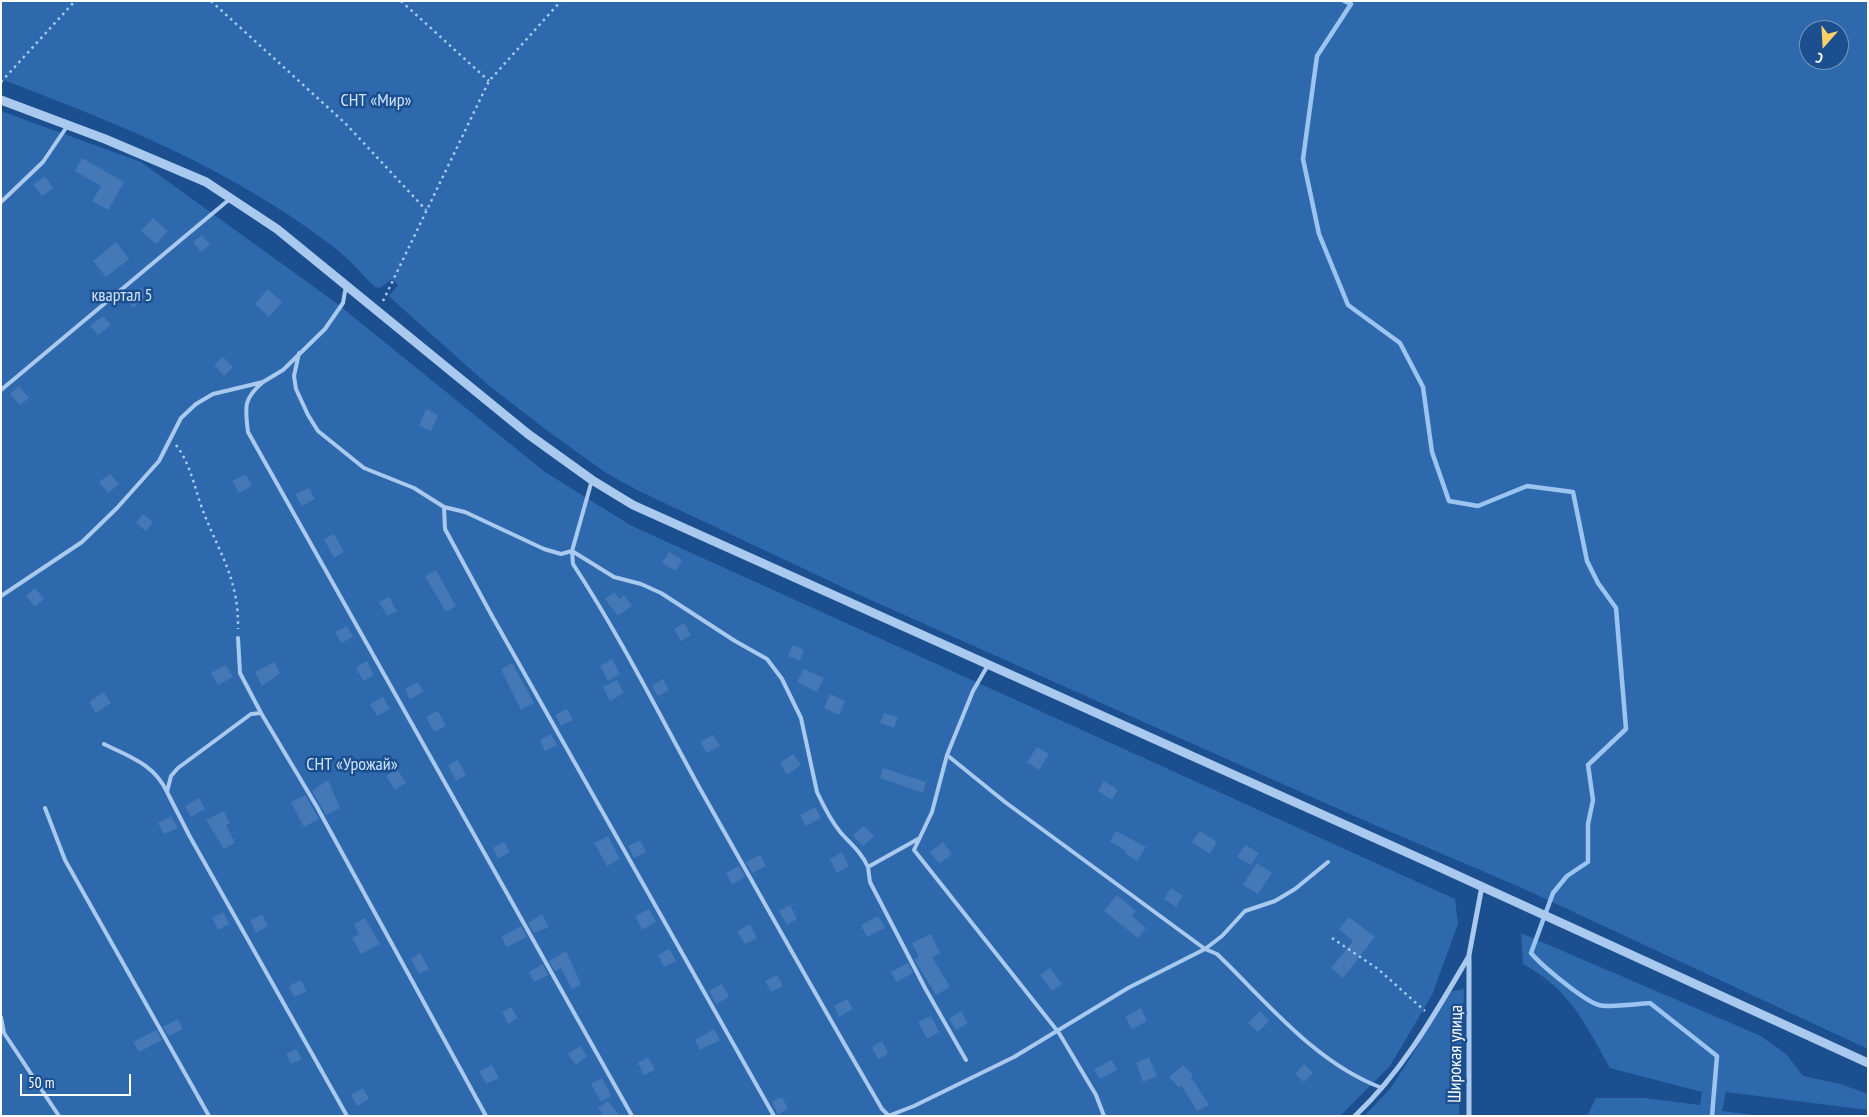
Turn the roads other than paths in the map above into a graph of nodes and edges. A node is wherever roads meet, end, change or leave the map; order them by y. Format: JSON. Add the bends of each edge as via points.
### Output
{"nodes":[{"id":1,"x":1,"y":100,"type":"edge"},
{"id":2,"x":68,"y":125,"type":"junction"},
{"id":3,"x":230,"y":198,"type":"junction"},
{"id":4,"x":1,"y":202,"type":"edge"},
{"id":5,"x":346,"y":283,"type":"junction"},
{"id":6,"x":298,"y":353,"type":"junction"},
{"id":7,"x":262,"y":382,"type":"junction"},
{"id":8,"x":1,"y":390,"type":"edge"},
{"id":9,"x":592,"y":480,"type":"junction"},
{"id":10,"x":444,"y":507,"type":"junction"},
{"id":11,"x":572,"y":550,"type":"junction"},
{"id":12,"x":1,"y":596,"type":"edge"},
{"id":13,"x":238,"y":638,"type":"road end"},
{"id":14,"x":988,"y":665,"type":"junction"},
{"id":15,"x":261,"y":713,"type":"junction"},
{"id":16,"x":104,"y":744,"type":"dead end"},
{"id":17,"x":947,"y":755,"type":"junction"},
{"id":18,"x":167,"y":792,"type":"junction"},
{"id":19,"x":45,"y":808,"type":"dead end"},
{"id":20,"x":920,"y":838,"type":"junction"},
{"id":21,"x":1328,"y":862,"type":"dead end"},
{"id":22,"x":868,"y":867,"type":"junction"},
{"id":23,"x":1482,"y":886,"type":"junction"},
{"id":24,"x":1205,"y":949,"type":"junction"},
{"id":25,"x":1470,"y":956,"type":"junction"},
{"id":26,"x":1,"y":1017,"type":"edge"},
{"id":27,"x":1057,"y":1031,"type":"junction"},
{"id":28,"x":966,"y":1060,"type":"dead end"},
{"id":29,"x":1868,"y":1063,"type":"edge"},
{"id":30,"x":1382,"y":1088,"type":"junction"},
{"id":31,"x":888,"y":1115,"type":"edge"},
{"id":32,"x":59,"y":1116,"type":"edge"},
{"id":33,"x":209,"y":1116,"type":"edge"},
{"id":34,"x":347,"y":1116,"type":"edge"},
{"id":35,"x":486,"y":1116,"type":"edge"},
{"id":36,"x":632,"y":1116,"type":"edge"},
{"id":37,"x":774,"y":1116,"type":"edge"},
{"id":38,"x":1104,"y":1116,"type":"edge"},
{"id":39,"x":1355,"y":1116,"type":"edge"},
{"id":40,"x":1469,"y":1116,"type":"edge"}],
"edges":[{"from":1,"to":2,"type":"street"},
{"from":2,"to":3,"type":"street","via":[[206,182]]},
{"from":2,"to":4,"type":"lane","via":[[43,162]]},
{"from":3,"to":5,"type":"street","via":[[278,229]]},
{"from":3,"to":8,"type":"lane"},
{"from":5,"to":6,"type":"lane","via":[[343,303],[325,329]]},
{"from":5,"to":9,"type":"street","via":[[528,434]]},
{"from":6,"to":7,"type":"lane","via":[[283,370]]},
{"from":6,"to":10,"type":"lane","via":[[294,376],[296,389],[318,432],[364,468],[414,488]]},
{"from":7,"to":12,"type":"lane","via":[[213,394],[196,404],[181,418],[159,461],[117,508],[82,542]]},
{"from":7,"to":36,"type":"lane","via":[[248,394],[245,409],[248,432]]},
{"from":9,"to":11,"type":"lane"},
{"from":9,"to":14,"type":"street","via":[[633,505]]},
{"from":10,"to":11,"type":"lane","via":[[465,512],[544,549],[560,554]]},
{"from":10,"to":37,"type":"lane","via":[[445,529],[492,616]]},
{"from":11,"to":22,"type":"lane","via":[[614,577],[661,593],[767,659],[782,679],[800,718],[817,792],[841,832]]},
{"from":11,"to":31,"type":"lane","via":[[573,564],[635,666],[699,787]]},
{"from":13,"to":15,"type":"lane","via":[[240,673]]},
{"from":14,"to":17,"type":"lane","via":[[972,691]]},
{"from":14,"to":23,"type":"street"},
{"from":15,"to":18,"type":"lane","via":[[251,714],[178,768]]},
{"from":15,"to":35,"type":"lane","via":[[317,807]]},
{"from":16,"to":18,"type":"lane","via":[[146,766],[160,777]]},
{"from":17,"to":20,"type":"lane","via":[[932,812]]},
{"from":17,"to":24,"type":"lane","via":[[1021,814]]},
{"from":18,"to":34,"type":"lane"},
{"from":19,"to":33,"type":"lane","via":[[65,860]]},
{"from":20,"to":22,"type":"lane"},
{"from":20,"to":27,"type":"lane","via":[[914,850]]},
{"from":21,"to":24,"type":"lane","via":[[1275,901],[1245,911]]},
{"from":22,"to":28,"type":"lane","via":[[870,882]]},
{"from":23,"to":25,"type":"street"},
{"from":23,"to":29,"type":"street"},
{"from":24,"to":27,"type":"lane","via":[[1128,988]]},
{"from":24,"to":30,"type":"lane","via":[[1217,954],[1320,1052],[1346,1072]]},
{"from":25,"to":30,"type":"street","via":[[1433,1017]]},
{"from":25,"to":40,"type":"street","name":"Широкая улица"},
{"from":26,"to":32,"type":"lane","via":[[4,1033]]},
{"from":27,"to":31,"type":"lane","via":[[1014,1057],[914,1106]]},
{"from":27,"to":38,"type":"lane","via":[[1096,1095]]},
{"from":30,"to":39,"type":"street"}]}
